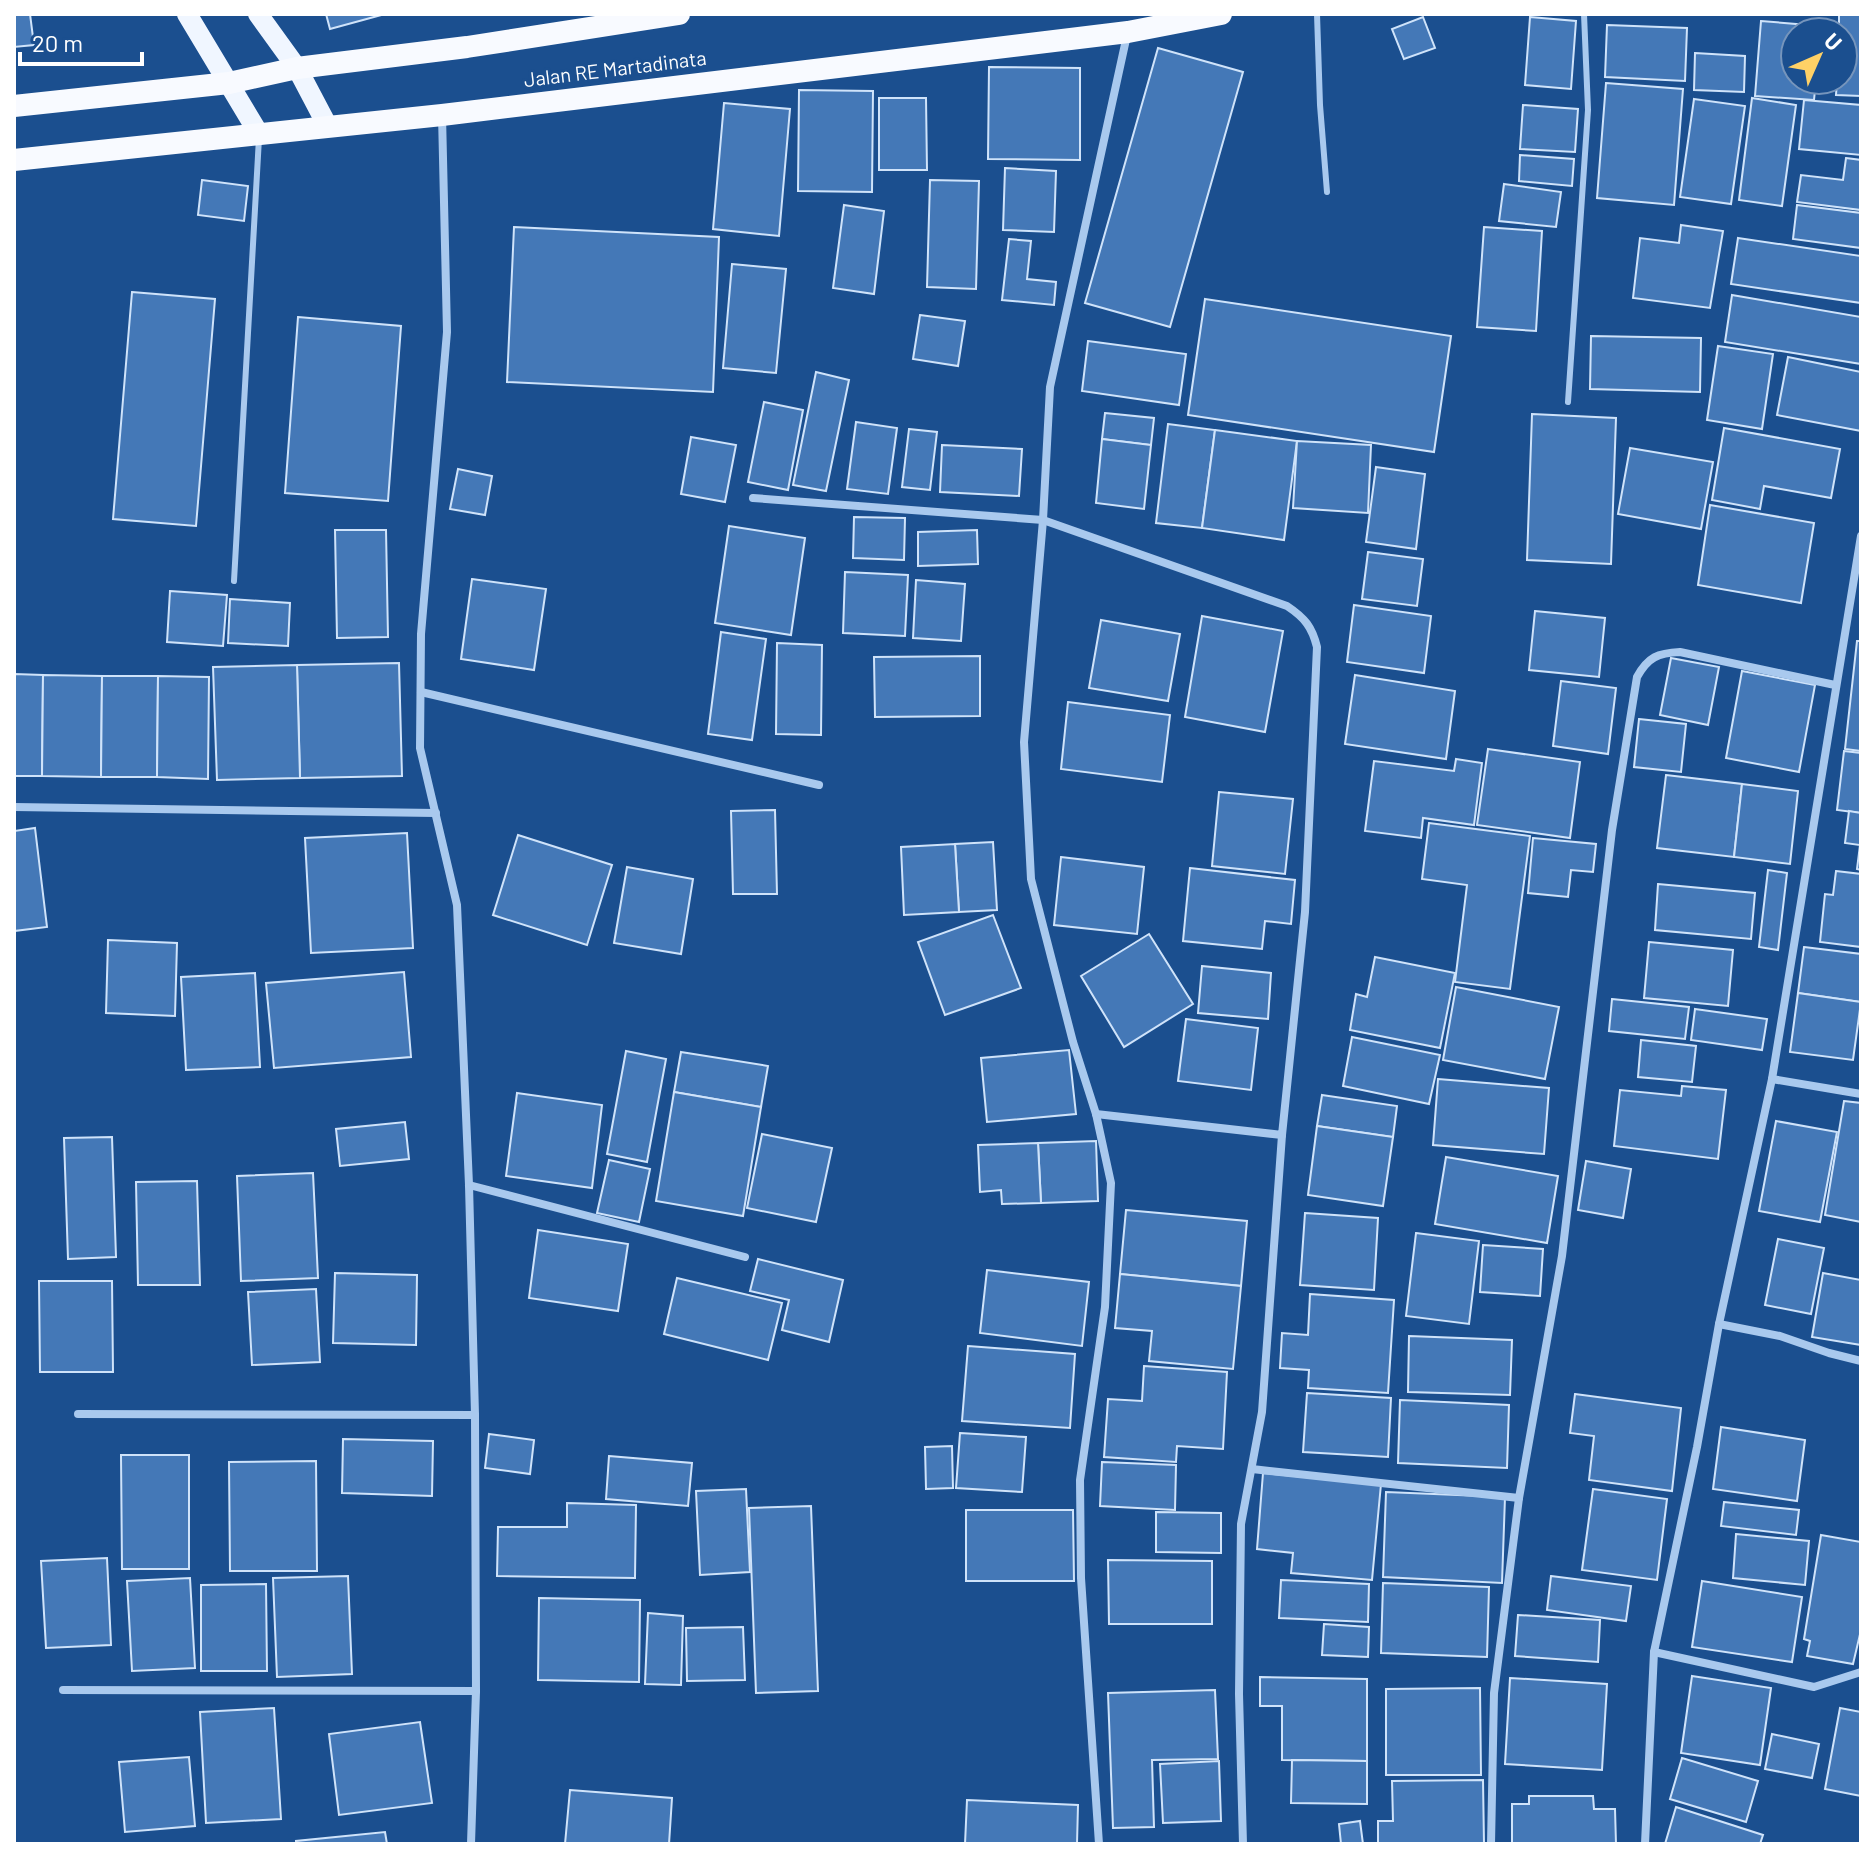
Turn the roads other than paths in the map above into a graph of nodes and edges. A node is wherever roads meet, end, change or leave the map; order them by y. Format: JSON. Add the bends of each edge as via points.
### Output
{"nodes":[{"id":1,"x":187,"y":14,"type":"edge"},
{"id":2,"x":258,"y":14,"type":"edge"},
{"id":3,"x":679,"y":14,"type":"edge"},
{"id":4,"x":1221,"y":14,"type":"edge"},
{"id":5,"x":1317,"y":14,"type":"edge"},
{"id":6,"x":1584,"y":14,"type":"edge"},
{"id":7,"x":637,"y":16,"type":"edge"},
{"id":8,"x":1128,"y":32,"type":"junction"},
{"id":9,"x":297,"y":68,"type":"junction"},
{"id":10,"x":229,"y":83,"type":"junction"},
{"id":11,"x":14,"y":106,"type":"edge"},
{"id":12,"x":442,"y":115,"type":"junction"},
{"id":13,"x":327,"y":125,"type":"junction"},
{"id":14,"x":259,"y":134,"type":"junction"},
{"id":15,"x":14,"y":160,"type":"edge"},
{"id":16,"x":1327,"y":192,"type":"dead end"},
{"id":17,"x":1568,"y":402,"type":"dead end"},
{"id":18,"x":753,"y":498,"type":"dead end"},
{"id":19,"x":1043,"y":520,"type":"junction"},
{"id":20,"x":1861,"y":536,"type":"edge"},
{"id":21,"x":234,"y":581,"type":"dead end"},
{"id":22,"x":1835,"y":685,"type":"junction"},
{"id":23,"x":421,"y":692,"type":"junction"},
{"id":24,"x":819,"y":785,"type":"dead end"},
{"id":25,"x":14,"y":807,"type":"edge"},
{"id":26,"x":436,"y":813,"type":"junction"},
{"id":27,"x":1772,"y":1079,"type":"junction"},
{"id":28,"x":1861,"y":1094,"type":"edge"},
{"id":29,"x":1096,"y":1114,"type":"junction"},
{"id":30,"x":1282,"y":1135,"type":"junction"},
{"id":31,"x":469,"y":1185,"type":"junction"},
{"id":32,"x":745,"y":1257,"type":"dead end"},
{"id":33,"x":1719,"y":1324,"type":"junction"},
{"id":34,"x":1861,"y":1361,"type":"edge"},
{"id":35,"x":78,"y":1414,"type":"dead end"},
{"id":36,"x":475,"y":1415,"type":"junction"},
{"id":37,"x":1252,"y":1469,"type":"junction"},
{"id":38,"x":1519,"y":1498,"type":"junction"},
{"id":39,"x":1654,"y":1652,"type":"junction"},
{"id":40,"x":1861,"y":1672,"type":"edge"},
{"id":41,"x":63,"y":1690,"type":"dead end"},
{"id":42,"x":476,"y":1691,"type":"junction"},
{"id":43,"x":471,"y":1844,"type":"edge"},
{"id":44,"x":1099,"y":1844,"type":"edge"},
{"id":45,"x":1243,"y":1844,"type":"edge"},
{"id":46,"x":1491,"y":1844,"type":"edge"},
{"id":47,"x":1645,"y":1844,"type":"edge"}],
"edges":[{"from":1,"to":10,"type":"main road"},
{"from":2,"to":9,"type":"main road"},
{"from":3,"to":7,"type":"highway"},
{"from":4,"to":8,"type":"highway","name":"Jalan RE Martadinata"},
{"from":5,"to":16,"type":"lane"},
{"from":6,"to":17,"type":"lane","via":[[1588,110]]},
{"from":7,"to":9,"type":"highway","via":[[467,47]]},
{"from":8,"to":12,"type":"highway","name":"Jalan RE Martadinata"},
{"from":8,"to":19,"type":"street","via":[[1054,356]]},
{"from":9,"to":10,"type":"highway"},
{"from":9,"to":13,"type":"main road"},
{"from":10,"to":11,"type":"highway"},
{"from":10,"to":14,"type":"main road"},
{"from":12,"to":13,"type":"highway","name":"Jalan RE Martadinata"},
{"from":12,"to":23,"type":"street","via":[[447,332],[421,634]]},
{"from":13,"to":14,"type":"highway","name":"Jalan RE Martadinata"},
{"from":14,"to":15,"type":"highway","name":"Jalan RE Martadinata"},
{"from":14,"to":21,"type":"lane"},
{"from":18,"to":19,"type":"street"},
{"from":19,"to":29,"type":"street","via":[[1024,742],[1031,879]]},
{"from":19,"to":30,"type":"street","via":[[1287,606],[1313,629],[1317,647],[1305,912]]},
{"from":20,"to":22,"type":"street"},
{"from":22,"to":27,"type":"street"},
{"from":22,"to":38,"type":"street","via":[[1680,652],[1659,653],[1637,677],[1612,830],[1562,1256]]},
{"from":23,"to":24,"type":"street"},
{"from":23,"to":26,"type":"street","via":[[420,748]]},
{"from":25,"to":26,"type":"street"},
{"from":26,"to":31,"type":"street","via":[[457,905]]},
{"from":27,"to":28,"type":"street"},
{"from":27,"to":33,"type":"street"},
{"from":29,"to":30,"type":"street"},
{"from":29,"to":44,"type":"street","via":[[1111,1183],[1105,1307],[1080,1480],[1081,1578]]},
{"from":30,"to":37,"type":"street","via":[[1262,1412]]},
{"from":31,"to":32,"type":"street"},
{"from":31,"to":36,"type":"street"},
{"from":33,"to":34,"type":"street"},
{"from":33,"to":39,"type":"street"},
{"from":35,"to":36,"type":"street"},
{"from":36,"to":42,"type":"street"},
{"from":37,"to":38,"type":"street"},
{"from":37,"to":45,"type":"street","via":[[1241,1524]]},
{"from":38,"to":46,"type":"street","via":[[1494,1693]]},
{"from":39,"to":40,"type":"street","via":[[1814,1687]]},
{"from":39,"to":47,"type":"street"},
{"from":41,"to":42,"type":"street"},
{"from":42,"to":43,"type":"street"}]}
